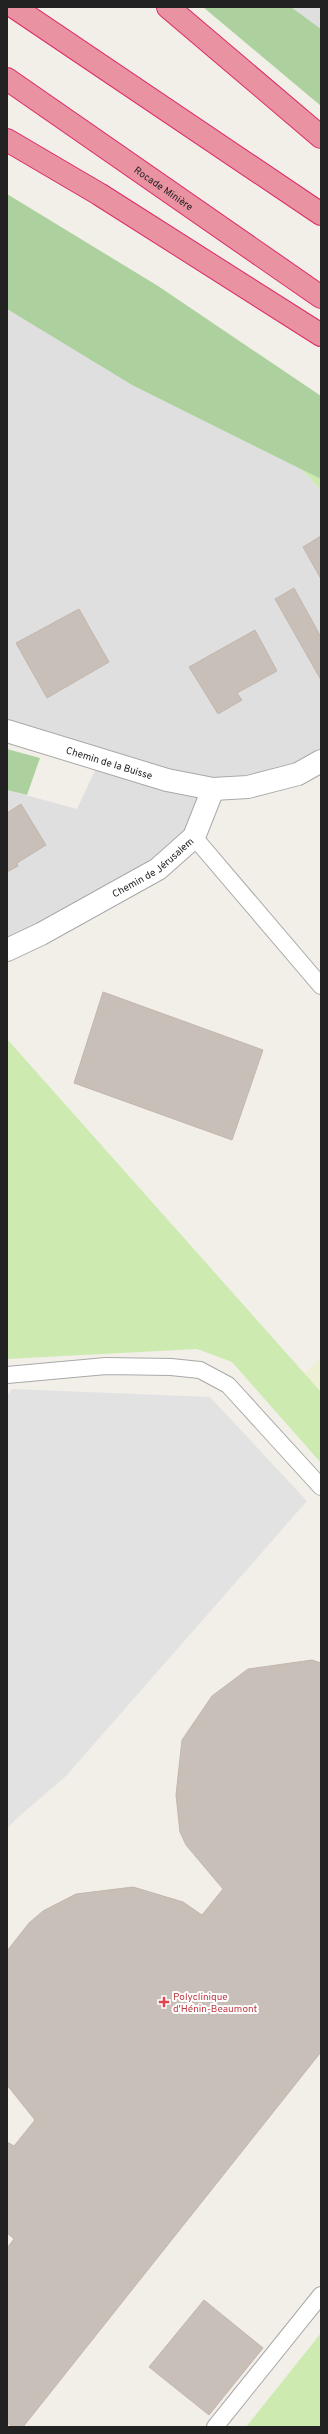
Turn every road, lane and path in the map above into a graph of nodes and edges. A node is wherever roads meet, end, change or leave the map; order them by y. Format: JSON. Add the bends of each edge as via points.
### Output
{"nodes":[{"id":1,"x":14,"y":7,"type":"edge"},
{"id":2,"x":168,"y":7,"type":"edge"},
{"id":3,"x":7,"y":79,"type":"edge"},
{"id":4,"x":321,"y":137,"type":"edge"},
{"id":5,"x":7,"y":140,"type":"edge"},
{"id":6,"x":321,"y":214,"type":"edge"},
{"id":7,"x":321,"y":297,"type":"edge"},
{"id":8,"x":321,"y":335,"type":"edge"},
{"id":9,"x":7,"y":731,"type":"edge"},
{"id":10,"x":321,"y":761,"type":"edge"},
{"id":11,"x":213,"y":789,"type":"junction"},
{"id":12,"x":194,"y":837,"type":"junction"},
{"id":13,"x":7,"y":950,"type":"edge"},
{"id":14,"x":321,"y":986,"type":"edge"},
{"id":15,"x":7,"y":1375,"type":"edge"},
{"id":16,"x":321,"y":1487,"type":"edge"},
{"id":17,"x":321,"y":2295,"type":"edge"},
{"id":18,"x":216,"y":2427,"type":"edge"}],
"edges":[{"from":1,"to":6,"type":"highway"},
{"from":2,"to":4,"type":"highway"},
{"from":3,"to":7,"type":"highway","name":"Rocade Minière"},
{"from":5,"to":8,"type":"highway","via":[[99,194]]},
{"from":9,"to":11,"type":"street","name":"Chemin de la Buisse","via":[[167,780]]},
{"from":10,"to":11,"type":"street","via":[[298,774],[248,787]]},
{"from":11,"to":12,"type":"street","name":"Chemin de Jérusalem"},
{"from":12,"to":13,"type":"street","name":"Chemin de Jérusalem","via":[[158,869]]},
{"from":12,"to":14,"type":"lane"},
{"from":15,"to":16,"type":"lane","via":[[106,1366],[200,1370],[228,1386]]},
{"from":17,"to":18,"type":"lane"}]}
